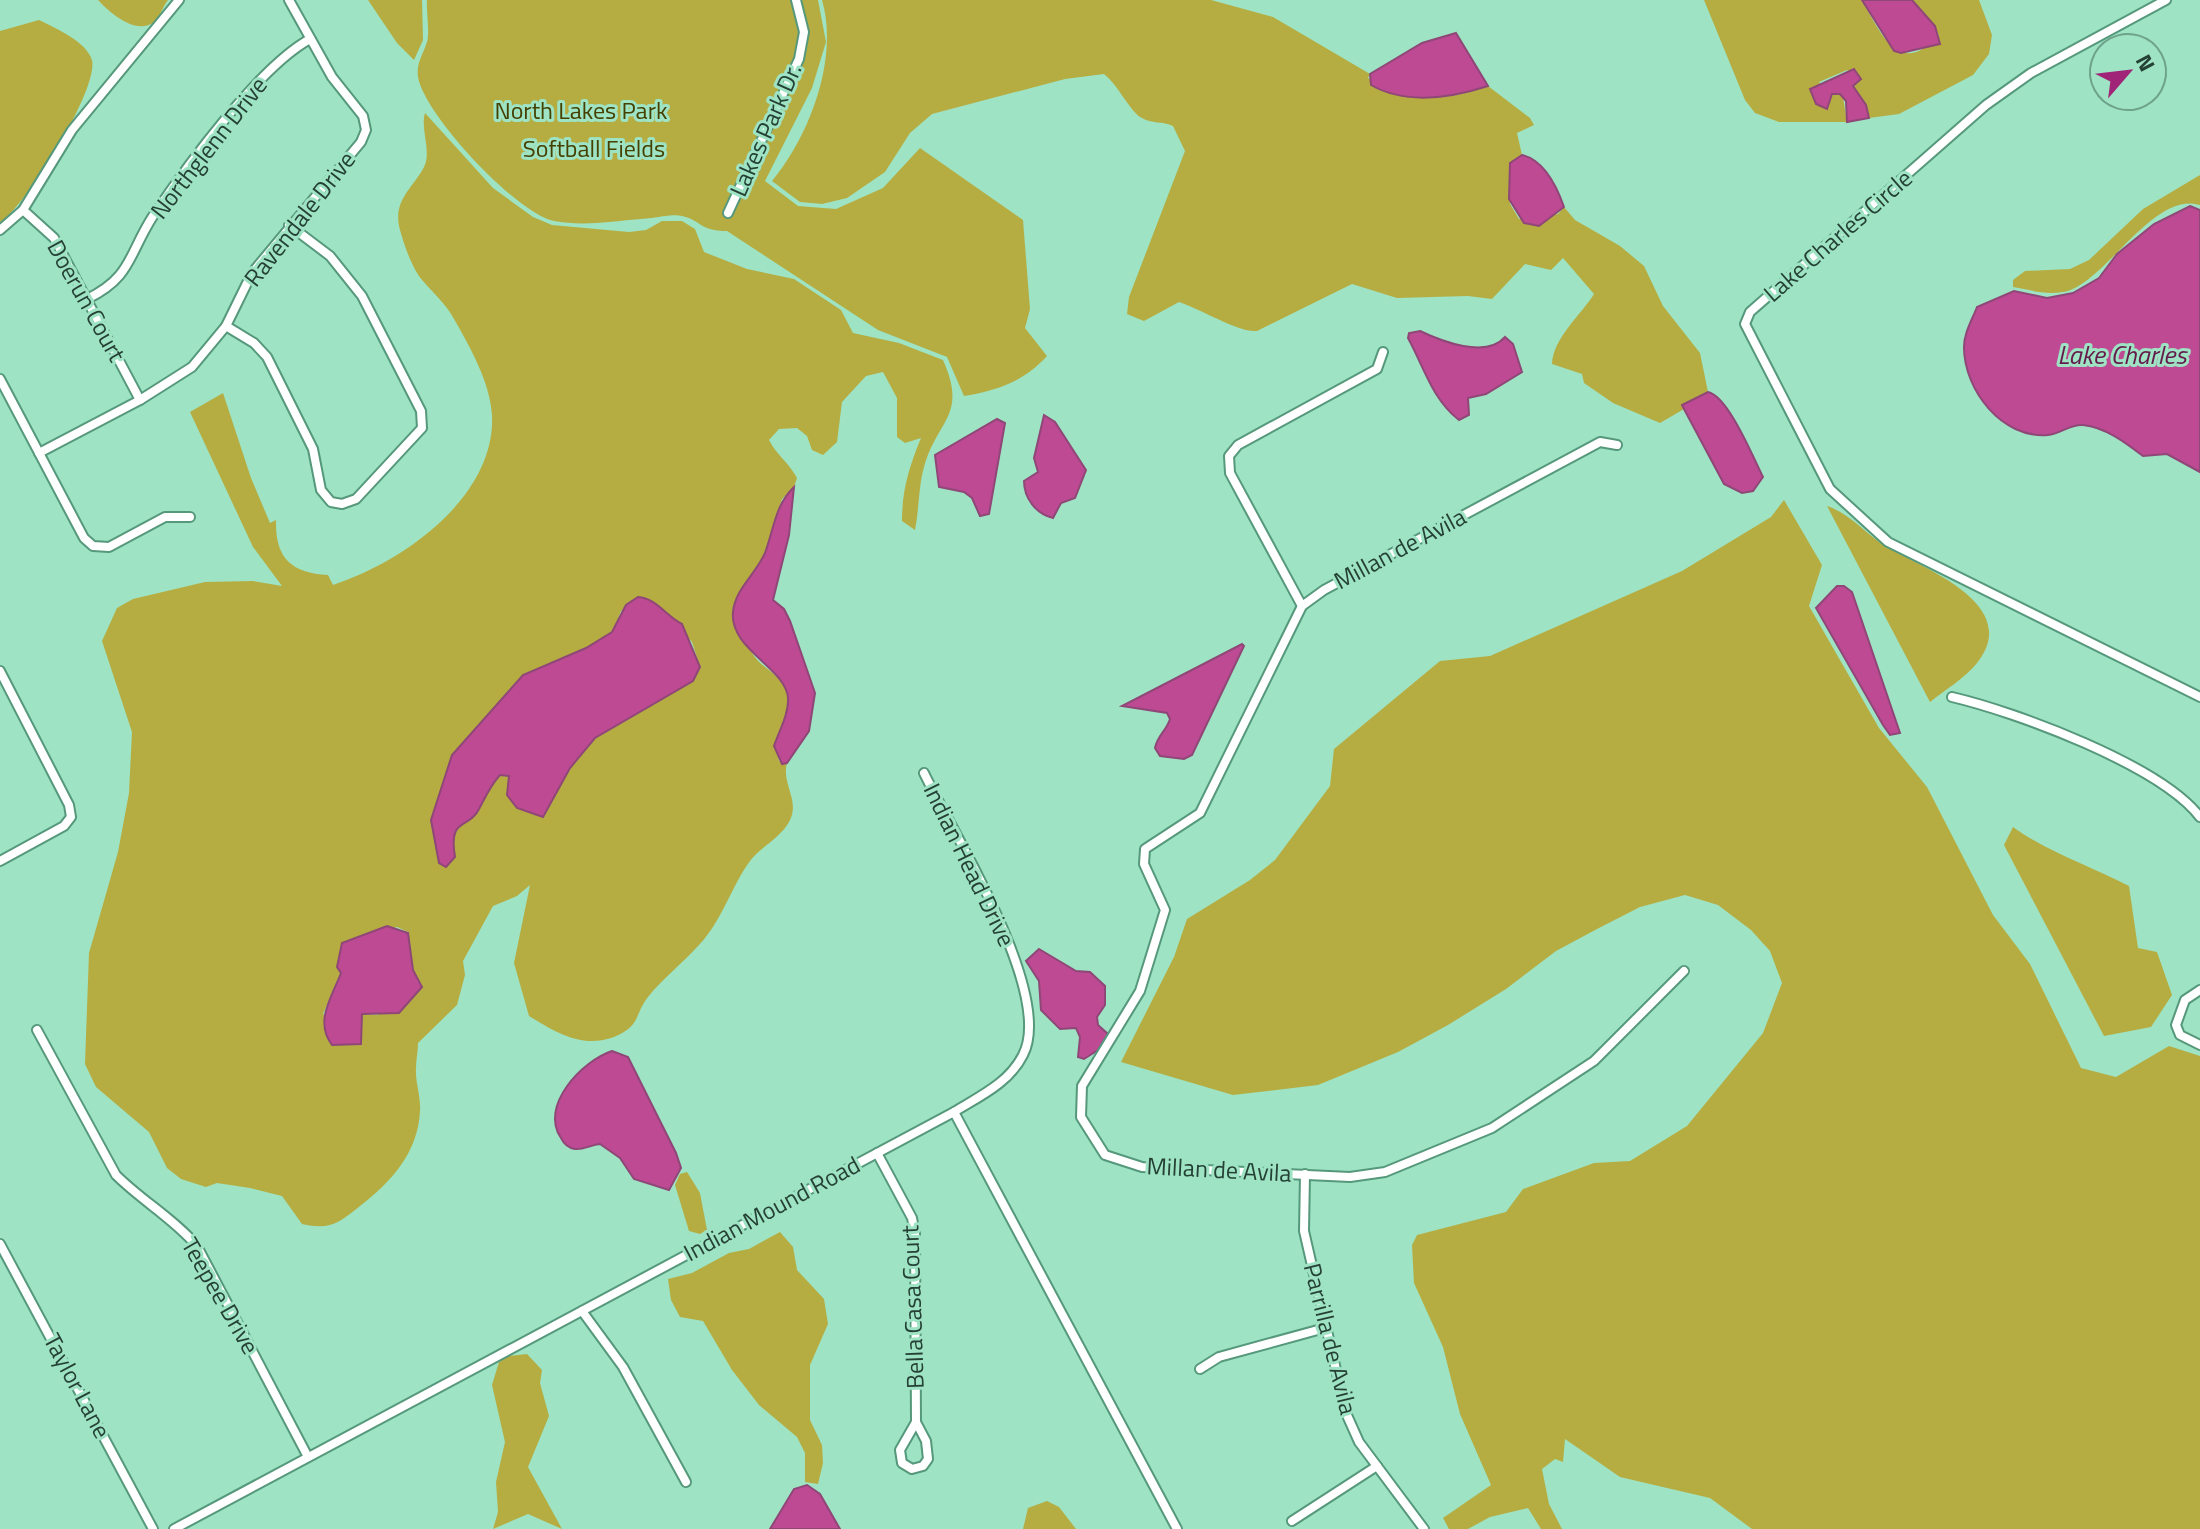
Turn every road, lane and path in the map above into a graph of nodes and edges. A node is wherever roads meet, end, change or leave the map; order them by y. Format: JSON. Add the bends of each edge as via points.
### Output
{"nodes":[{"id":1,"x":179,"y":0,"type":"edge"},
{"id":2,"x":289,"y":0,"type":"edge"},
{"id":3,"x":796,"y":0,"type":"edge"},
{"id":4,"x":2166,"y":0,"type":"edge"},
{"id":5,"x":310,"y":39,"type":"junction"},
{"id":6,"x":23,"y":210,"type":"junction"},
{"id":7,"x":728,"y":213,"type":"dead end"},
{"id":8,"x":289,"y":225,"type":"junction"},
{"id":9,"x":0,"y":230,"type":"edge"},
{"id":10,"x":87,"y":299,"type":"junction"},
{"id":11,"x":226,"y":326,"type":"junction"},
{"id":12,"x":1383,"y":352,"type":"dead end"},
{"id":13,"x":0,"y":379,"type":"edge"},
{"id":14,"x":140,"y":400,"type":"junction"},
{"id":15,"x":1617,"y":445,"type":"dead end"},
{"id":16,"x":39,"y":453,"type":"junction"},
{"id":17,"x":190,"y":517,"type":"dead end"},
{"id":18,"x":1302,"y":606,"type":"junction"},
{"id":19,"x":0,"y":671,"type":"edge"},
{"id":20,"x":1952,"y":697,"type":"dead end"},
{"id":21,"x":2200,"y":697,"type":"edge"},
{"id":22,"x":924,"y":773,"type":"dead end"},
{"id":23,"x":2200,"y":817,"type":"edge"},
{"id":24,"x":0,"y":861,"type":"edge"},
{"id":25,"x":1684,"y":971,"type":"dead end"},
{"id":26,"x":2200,"y":990,"type":"edge"},
{"id":27,"x":37,"y":1030,"type":"dead end"},
{"id":28,"x":2200,"y":1045,"type":"edge"},
{"id":29,"x":954,"y":1112,"type":"junction"},
{"id":30,"x":877,"y":1153,"type":"junction"},
{"id":31,"x":1305,"y":1174,"type":"junction"},
{"id":32,"x":0,"y":1244,"type":"edge"},
{"id":33,"x":582,"y":1311,"type":"junction"},
{"id":34,"x":1325,"y":1328,"type":"junction"},
{"id":35,"x":1200,"y":1369,"type":"dead end"},
{"id":36,"x":916,"y":1422,"type":"junction"},
{"id":37,"x":308,"y":1457,"type":"junction"},
{"id":38,"x":1377,"y":1466,"type":"junction"},
{"id":39,"x":686,"y":1482,"type":"dead end"},
{"id":40,"x":1292,"y":1521,"type":"dead end"},
{"id":41,"x":153,"y":1529,"type":"edge"},
{"id":42,"x":174,"y":1529,"type":"edge"},
{"id":43,"x":1177,"y":1529,"type":"edge"},
{"id":44,"x":1424,"y":1529,"type":"edge"}],
"edges":[{"from":1,"to":6,"type":"street","via":[[72,130]]},
{"from":2,"to":5,"type":"street","name":"Ravendale Drive"},
{"from":3,"to":7,"type":"street","name":"Lakes Park Dr.","via":[[804,32],[799,59]]},
{"from":4,"to":21,"type":"street","name":"Lake Charles Circle","via":[[2031,73],[1986,105],[1750,312],[1745,324],[1830,489],[1888,542]]},
{"from":5,"to":8,"type":"street","name":"Ravendale Drive","via":[[363,116],[366,130]]},
{"from":5,"to":10,"type":"street","name":"Northglenn Drive","via":[[275,63],[178,180],[120,278]]},
{"from":6,"to":9,"type":"street"},
{"from":6,"to":10,"type":"street","name":"Doerun Court","via":[[54,238]]},
{"from":8,"to":11,"type":"street","name":"Ravendale Drive","via":[[252,273]]},
{"from":8,"to":11,"type":"street","via":[[330,256],[362,296],[421,411],[422,428],[356,499],[331,502],[321,490],[313,449],[267,357]]},
{"from":10,"to":14,"type":"street","name":"Doerun Court"},
{"from":11,"to":14,"type":"street","name":"Ravendale Drive","via":[[192,367]]},
{"from":12,"to":18,"type":"street","via":[[1377,369],[1238,445],[1229,456],[1230,473]]},
{"from":13,"to":16,"type":"street"},
{"from":14,"to":16,"type":"street","name":"Ravendale Drive"},
{"from":15,"to":18,"type":"street","name":"Millan de Avila","via":[[1600,442]]},
{"from":16,"to":17,"type":"street","via":[[93,546],[109,547],[165,517]]},
{"from":18,"to":31,"type":"street","name":"Millan de Avila","via":[[1200,813],[1145,849],[1144,864],[1165,910],[1140,991],[1082,1086],[1081,1117],[1105,1155],[1142,1167]]},
{"from":19,"to":24,"type":"street","via":[[71,817]]},
{"from":20,"to":23,"type":"street","via":[[2044,723],[2175,792]]},
{"from":22,"to":29,"type":"street","name":"Indian Head Drive","via":[[1005,928],[1029,1027],[1025,1052],[1013,1073]]},
{"from":25,"to":31,"type":"street","name":"Millan de Avila","via":[[1594,1061],[1492,1128],[1385,1172],[1350,1177]]},
{"from":26,"to":28,"type":"street","via":[[2185,1000],[2176,1025],[2180,1035]]},
{"from":27,"to":37,"type":"street","name":"Teepee Drive","via":[[116,1175],[176,1222],[197,1246]]},
{"from":29,"to":30,"type":"street","name":"Indian Mound Road"},
{"from":29,"to":43,"type":"street"},
{"from":30,"to":33,"type":"street","name":"Indian Mound Road"},
{"from":30,"to":36,"type":"street","name":"Bella Casa Court","via":[[912,1218],[915,1234]]},
{"from":31,"to":34,"type":"street","name":"Parrilla de Avila","via":[[1304,1231]]},
{"from":32,"to":41,"type":"street","name":"Taylor Lane"},
{"from":33,"to":37,"type":"street","name":"Indian Mound Road"},
{"from":33,"to":39,"type":"street","via":[[623,1367]]},
{"from":34,"to":35,"type":"street","via":[[1219,1357]]},
{"from":34,"to":38,"type":"street","name":"Parrilla de Avila","via":[[1346,1413]]},
{"from":36,"to":36,"type":"street","name":"Bella Casa Court","via":[[900,1450],[902,1463],[912,1469],[928,1459]]},
{"from":37,"to":42,"type":"street","name":"Indian Mound Road"},
{"from":38,"to":40,"type":"street"},
{"from":38,"to":44,"type":"street","name":"Parrilla de Avila"}]}
